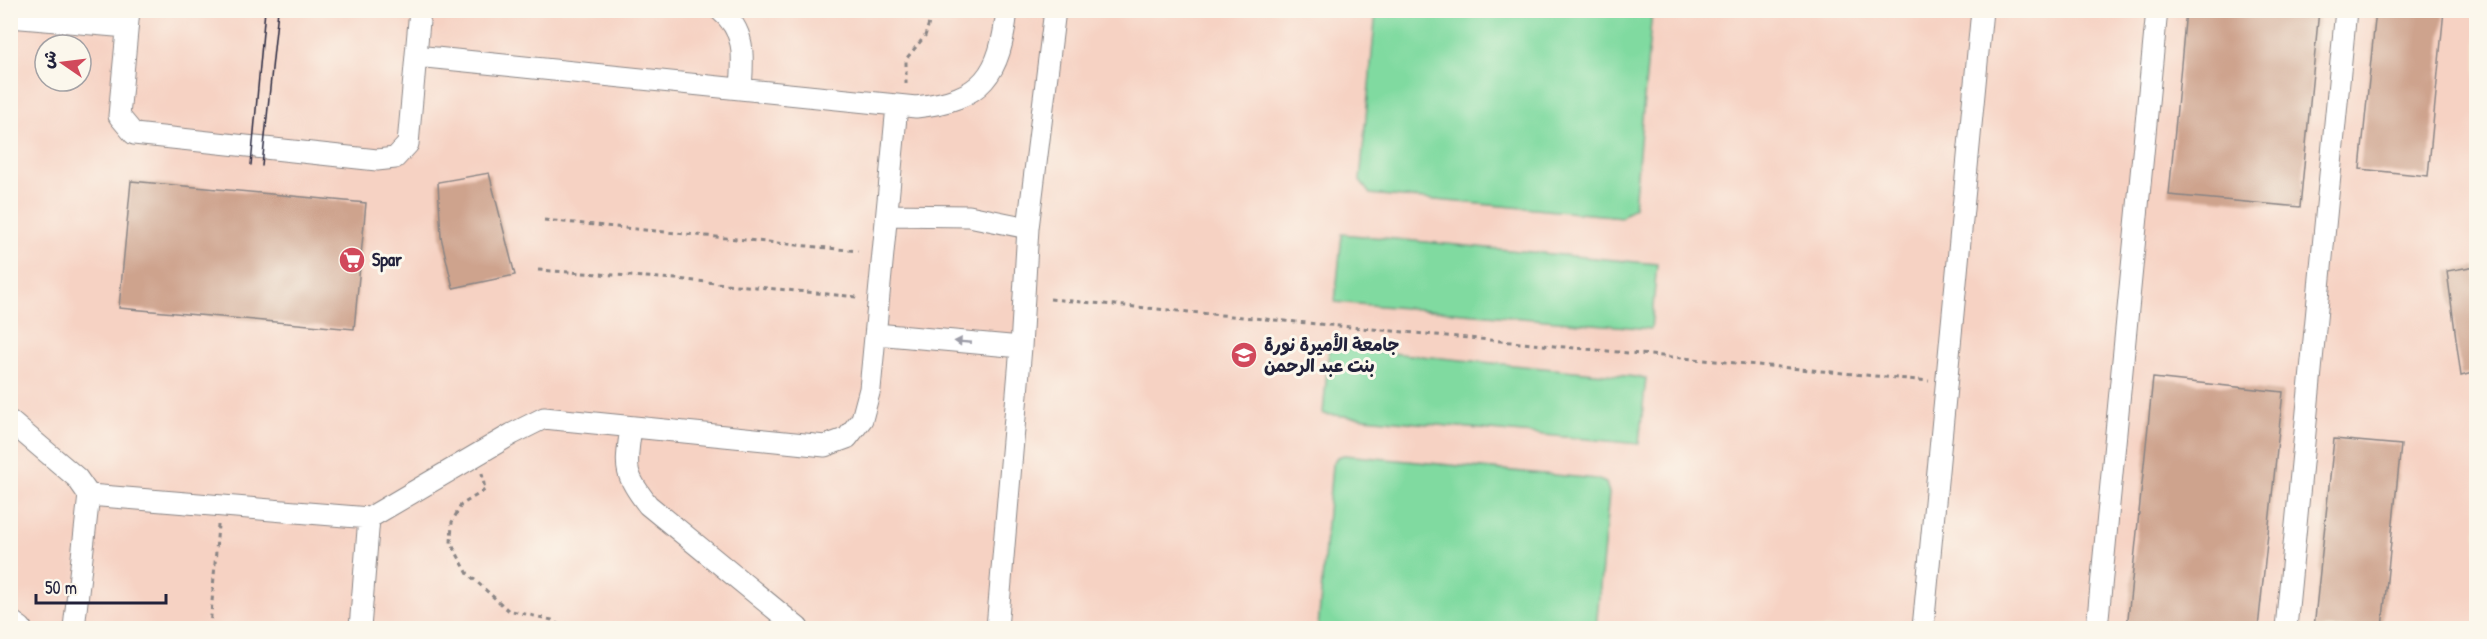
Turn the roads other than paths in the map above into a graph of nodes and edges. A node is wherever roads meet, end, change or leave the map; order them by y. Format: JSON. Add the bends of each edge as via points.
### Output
{"nodes":[{"id":1,"x":420,"y":10,"type":"edge"},
{"id":2,"x":720,"y":10,"type":"edge"},
{"id":3,"x":1006,"y":10,"type":"edge"},
{"id":4,"x":1055,"y":10,"type":"edge"},
{"id":5,"x":1982,"y":10,"type":"edge"},
{"id":6,"x":2157,"y":10,"type":"edge"},
{"id":7,"x":2346,"y":10,"type":"edge"},
{"id":8,"x":10,"y":17,"type":"edge"},
{"id":9,"x":128,"y":19,"type":"edge"},
{"id":10,"x":416,"y":56,"type":"junction"},
{"id":11,"x":741,"y":89,"type":"junction"},
{"id":12,"x":897,"y":106,"type":"junction"},
{"id":13,"x":887,"y":215,"type":"junction"},
{"id":14,"x":1028,"y":228,"type":"junction"},
{"id":15,"x":876,"y":334,"type":"junction"},
{"id":16,"x":1021,"y":347,"type":"junction"},
{"id":17,"x":10,"y":422,"type":"edge"},
{"id":18,"x":631,"y":427,"type":"junction"},
{"id":19,"x":89,"y":495,"type":"junction"},
{"id":20,"x":369,"y":518,"type":"junction"},
{"id":21,"x":10,"y":620,"type":"edge"},
{"id":22,"x":21,"y":628,"type":"edge"},
{"id":23,"x":74,"y":628,"type":"edge"},
{"id":24,"x":360,"y":628,"type":"edge"},
{"id":25,"x":798,"y":628,"type":"edge"},
{"id":26,"x":997,"y":628,"type":"edge"},
{"id":27,"x":1923,"y":628,"type":"edge"},
{"id":28,"x":2097,"y":628,"type":"edge"},
{"id":29,"x":2286,"y":628,"type":"edge"}],
"edges":[{"from":1,"to":10,"type":"street"},
{"from":2,"to":11,"type":"street","via":[[731,20],[743,48]]},
{"from":3,"to":12,"type":"street","via":[[1004,41],[996,66],[981,85],[940,104]]},
{"from":4,"to":14,"type":"street"},
{"from":5,"to":27,"type":"street"},
{"from":6,"to":28,"type":"street"},
{"from":7,"to":29,"type":"street"},
{"from":8,"to":9,"type":"street"},
{"from":9,"to":10,"type":"street","via":[[119,117],[134,134],[377,160],[395,158],[408,144]]},
{"from":10,"to":11,"type":"street"},
{"from":11,"to":12,"type":"street"},
{"from":12,"to":13,"type":"street"},
{"from":13,"to":14,"type":"street","via":[[966,227]]},
{"from":13,"to":15,"type":"street"},
{"from":14,"to":16,"type":"street"},
{"from":16,"to":15,"type":"street","one_way":true},
{"from":15,"to":18,"type":"street","via":[[870,389],[862,419],[848,438],[825,446]]},
{"from":16,"to":26,"type":"street"},
{"from":17,"to":19,"type":"street","via":[[77,478]]},
{"from":18,"to":20,"type":"street","via":[[544,418]]},
{"from":18,"to":25,"type":"street","via":[[626,463],[630,483],[648,505]]},
{"from":19,"to":20,"type":"street"},
{"from":19,"to":23,"type":"street"},
{"from":20,"to":24,"type":"street"},
{"from":21,"to":22,"type":"street"}]}
